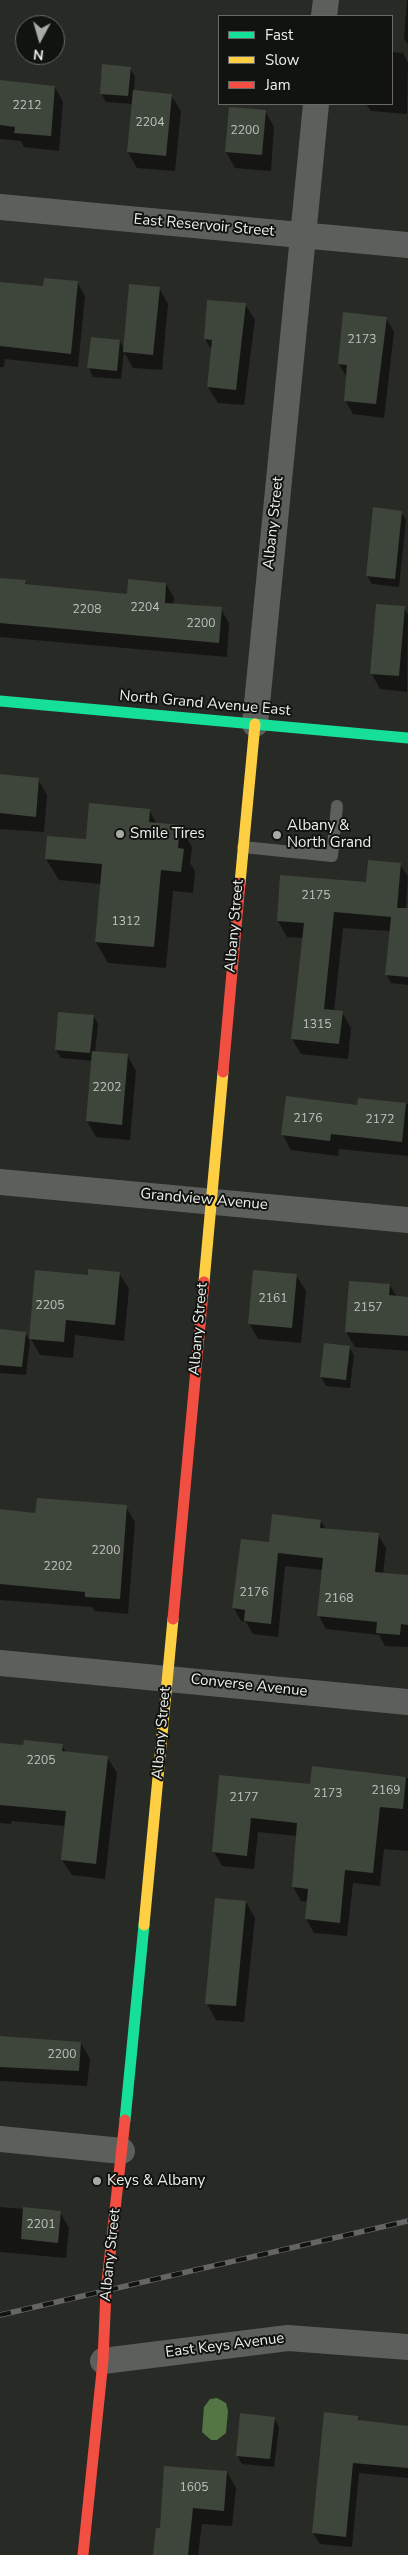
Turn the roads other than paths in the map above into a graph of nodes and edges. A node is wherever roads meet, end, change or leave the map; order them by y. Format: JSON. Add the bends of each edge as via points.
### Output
{"nodes":[{"id":1,"x":326,"y":0,"type":"edge"},
{"id":2,"x":324,"y":15,"type":"edge"},
{"id":3,"x":316,"y":105,"type":"edge"},
{"id":4,"x":0,"y":207,"type":"edge"},
{"id":5,"x":303,"y":236,"type":"junction"},
{"id":6,"x":408,"y":245,"type":"edge"},
{"id":7,"x":0,"y":701,"type":"edge"},
{"id":8,"x":254,"y":724,"type":"junction"},
{"id":9,"x":408,"y":738,"type":"edge"},
{"id":10,"x":337,"y":806,"type":"dead end"},
{"id":11,"x":243,"y":847,"type":"junction"},
{"id":12,"x":0,"y":1182,"type":"edge"},
{"id":13,"x":210,"y":1200,"type":"junction"},
{"id":14,"x":408,"y":1220,"type":"edge"},
{"id":15,"x":0,"y":1663,"type":"edge"},
{"id":16,"x":167,"y":1678,"type":"junction"},
{"id":17,"x":408,"y":1702,"type":"edge"},
{"id":18,"x":0,"y":2139,"type":"edge"},
{"id":19,"x":122,"y":2150,"type":"junction"},
{"id":20,"x":408,"y":2348,"type":"edge"},
{"id":21,"x":103,"y":2361,"type":"junction"},
{"id":22,"x":83,"y":2555,"type":"edge"}],
"edges":[{"from":1,"to":2,"type":"street"},
{"from":3,"to":5,"type":"street","name":"Albany Street"},
{"from":4,"to":5,"type":"street","name":"East Reservoir Street"},
{"from":5,"to":6,"type":"street","name":"East Reservoir Street"},
{"from":5,"to":8,"type":"street","name":"Albany Street"},
{"from":7,"to":8,"type":"street","name":"North Grand Avenue East"},
{"from":8,"to":9,"type":"street","name":"North Grand Avenue East"},
{"from":8,"to":11,"type":"street","name":"Albany Street"},
{"from":10,"to":11,"type":"lane","via":[[332,856]]},
{"from":11,"to":13,"type":"street","name":"Albany Street"},
{"from":12,"to":13,"type":"street","name":"Grandview Avenue"},
{"from":13,"to":14,"type":"street","name":"Grandview Avenue"},
{"from":13,"to":16,"type":"street","name":"Albany Street"},
{"from":15,"to":16,"type":"street","name":"Converse Avenue"},
{"from":16,"to":17,"type":"street","name":"Converse Avenue"},
{"from":16,"to":19,"type":"street","name":"Albany Street"},
{"from":18,"to":19,"type":"street"},
{"from":19,"to":21,"type":"street","name":"Albany Street","via":[[106,2291]]},
{"from":20,"to":21,"type":"street","name":"East Keys Avenue","via":[[288,2338]]},
{"from":21,"to":22,"type":"street","name":"Albany Street"}]}
